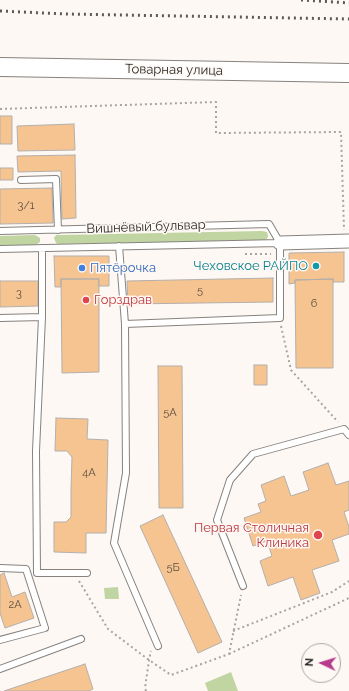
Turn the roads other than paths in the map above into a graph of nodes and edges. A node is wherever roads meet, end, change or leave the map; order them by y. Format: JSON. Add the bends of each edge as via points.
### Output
{"nodes":[{"id":1,"x":0,"y":67,"type":"edge"},
{"id":2,"x":349,"y":73,"type":"edge"},
{"id":3,"x":21,"y":180,"type":"dead end"},
{"id":4,"x":58,"y":230,"type":"junction"},
{"id":5,"x":0,"y":231,"type":"edge"},
{"id":6,"x":347,"y":241,"type":"edge"},
{"id":7,"x":280,"y":243,"type":"junction"},
{"id":8,"x":119,"y":246,"type":"junction"},
{"id":9,"x":42,"y":248,"type":"junction"},
{"id":10,"x":0,"y":249,"type":"edge"},
{"id":11,"x":42,"y":317,"type":"junction"},
{"id":12,"x":0,"y":318,"type":"edge"},
{"id":13,"x":125,"y":324,"type":"junction"},
{"id":14,"x":349,"y":435,"type":"edge"},
{"id":15,"x":0,"y":568,"type":"edge"},
{"id":16,"x":87,"y":574,"type":"dead end"},
{"id":17,"x":243,"y":586,"type":"road end"},
{"id":18,"x":81,"y":639,"type":"dead end"},
{"id":19,"x":0,"y":640,"type":"edge"},
{"id":20,"x":158,"y":646,"type":"dead end"},
{"id":21,"x":0,"y":669,"type":"edge"}],
"edges":[{"from":1,"to":2,"type":"street","name":"Товарная улица"},
{"from":3,"to":4,"type":"lane","via":[[56,179]]},
{"from":4,"to":5,"type":"lane","name":"Вишнёвый бульвар"},
{"from":4,"to":7,"type":"lane","name":"Вишнёвый бульвар","via":[[269,224]]},
{"from":6,"to":7,"type":"street","name":"Вишнёвый бульвар"},
{"from":7,"to":8,"type":"lane","name":"Вишнёвый бульвар"},
{"from":7,"to":13,"type":"lane","via":[[280,318]]},
{"from":8,"to":9,"type":"lane","name":"Вишнёвый бульвар"},
{"from":8,"to":13,"type":"lane"},
{"from":9,"to":10,"type":"lane","name":"Вишнёвый бульвар"},
{"from":9,"to":11,"type":"lane"},
{"from":11,"to":12,"type":"lane"},
{"from":11,"to":16,"type":"lane","via":[[36,451],[37,573]]},
{"from":13,"to":20,"type":"lane","via":[[126,473],[114,543]]},
{"from":14,"to":17,"type":"lane","via":[[344,429],[253,454],[230,480],[217,520]]},
{"from":15,"to":19,"type":"lane","via":[[26,569],[46,628]]},
{"from":18,"to":21,"type":"lane"}]}
